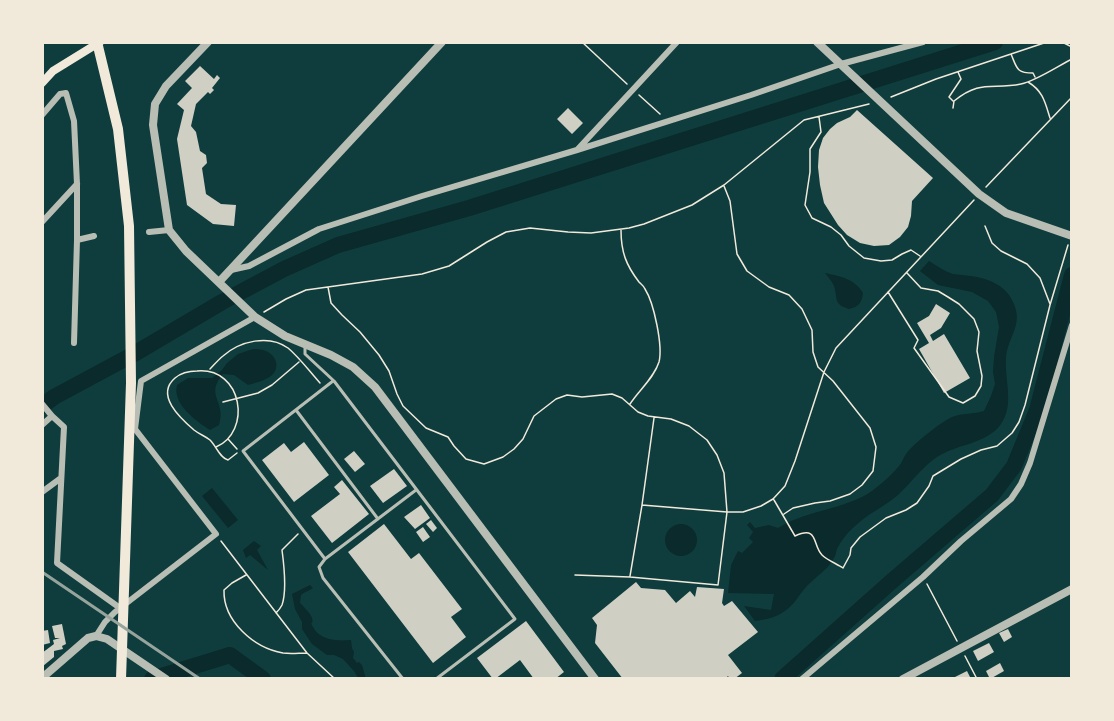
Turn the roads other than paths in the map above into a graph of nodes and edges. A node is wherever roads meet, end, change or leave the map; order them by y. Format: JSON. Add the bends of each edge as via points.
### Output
{"nodes":[{"id":1,"x":98,"y":42,"type":"edge"},
{"id":2,"x":208,"y":42,"type":"edge"},
{"id":3,"x":442,"y":42,"type":"edge"},
{"id":4,"x":677,"y":42,"type":"edge"},
{"id":5,"x":818,"y":42,"type":"edge"},
{"id":6,"x":908,"y":42,"type":"edge"},
{"id":7,"x":923,"y":42,"type":"edge"},
{"id":8,"x":903,"y":48,"type":"junction"},
{"id":9,"x":841,"y":64,"type":"junction"},
{"id":10,"x":42,"y":83,"type":"edge"},
{"id":11,"x":42,"y":115,"type":"edge"},
{"id":12,"x":577,"y":150,"type":"junction"},
{"id":13,"x":77,"y":184,"type":"junction"},
{"id":14,"x":42,"y":222,"type":"edge"},
{"id":15,"x":169,"y":230,"type":"junction"},
{"id":16,"x":148,"y":232,"type":"dead end"},
{"id":17,"x":94,"y":236,"type":"dead end"},
{"id":18,"x":1071,"y":236,"type":"edge"},
{"id":19,"x":77,"y":240,"type":"junction"},
{"id":20,"x":230,"y":270,"type":"junction"},
{"id":21,"x":219,"y":282,"type":"junction"},
{"id":22,"x":253,"y":314,"type":"junction"},
{"id":23,"x":1072,"y":325,"type":"edge"},
{"id":24,"x":74,"y":343,"type":"dead end"},
{"id":25,"x":305,"y":344,"type":"junction"},
{"id":26,"x":333,"y":381,"type":"junction"},
{"id":27,"x":42,"y":404,"type":"edge"},
{"id":28,"x":296,"y":410,"type":"junction"},
{"id":29,"x":52,"y":416,"type":"junction"},
{"id":30,"x":42,"y":425,"type":"edge"},
{"id":31,"x":61,"y":478,"type":"junction"},
{"id":32,"x":417,"y":490,"type":"junction"},
{"id":33,"x":42,"y":492,"type":"edge"},
{"id":34,"x":378,"y":519,"type":"junction"},
{"id":35,"x":326,"y":559,"type":"junction"},
{"id":36,"x":1072,"y":589,"type":"edge"},
{"id":37,"x":120,"y":608,"type":"junction"},
{"id":38,"x":96,"y":636,"type":"junction"},
{"id":39,"x":121,"y":675,"type":"edge"},
{"id":40,"x":42,"y":678,"type":"edge"},
{"id":41,"x":166,"y":679,"type":"edge"},
{"id":42,"x":403,"y":679,"type":"edge"},
{"id":43,"x":436,"y":679,"type":"edge"},
{"id":44,"x":595,"y":679,"type":"edge"},
{"id":45,"x":802,"y":679,"type":"edge"},
{"id":46,"x":903,"y":679,"type":"edge"}],
"edges":[{"from":1,"to":10,"type":"main road","via":[[53,71]]},
{"from":1,"to":39,"type":"highway","via":[[118,129],[129,226],[131,383]]},
{"from":2,"to":15,"type":"street","via":[[166,86],[155,104],[153,125]]},
{"from":3,"to":20,"type":"street"},
{"from":4,"to":12,"type":"street"},
{"from":5,"to":9,"type":"street"},
{"from":6,"to":8,"type":"street"},
{"from":7,"to":8,"type":"street"},
{"from":8,"to":9,"type":"street"},
{"from":9,"to":12,"type":"street"},
{"from":9,"to":18,"type":"street","via":[[980,194],[1006,213]]},
{"from":11,"to":13,"type":"street","via":[[60,94],[66,93],[74,121]]},
{"from":12,"to":20,"type":"street","via":[[320,229],[249,267]]},
{"from":13,"to":14,"type":"street"},
{"from":13,"to":19,"type":"street"},
{"from":15,"to":16,"type":"street"},
{"from":15,"to":21,"type":"street"},
{"from":17,"to":19,"type":"street"},
{"from":19,"to":24,"type":"street"},
{"from":20,"to":21,"type":"street"},
{"from":21,"to":22,"type":"street"},
{"from":22,"to":25,"type":"street","via":[[285,336]]},
{"from":22,"to":37,"type":"street","via":[[141,381],[135,429],[216,534]]},
{"from":23,"to":45,"type":"street","via":[[1030,463],[1011,499]]},
{"from":25,"to":26,"type":"lane","via":[[306,354]]},
{"from":25,"to":44,"type":"street","via":[[353,367],[375,387]]},
{"from":26,"to":28,"type":"lane"},
{"from":26,"to":32,"type":"lane"},
{"from":27,"to":29,"type":"street"},
{"from":28,"to":34,"type":"lane"},
{"from":28,"to":35,"type":"lane","via":[[243,451]]},
{"from":29,"to":30,"type":"street"},
{"from":29,"to":31,"type":"street","via":[[64,427]]},
{"from":31,"to":33,"type":"street"},
{"from":31,"to":37,"type":"street","via":[[57,563]]},
{"from":32,"to":34,"type":"lane"},
{"from":32,"to":43,"type":"lane","via":[[515,619]]},
{"from":34,"to":35,"type":"lane"},
{"from":35,"to":42,"type":"lane","via":[[319,567],[322,578]]},
{"from":36,"to":46,"type":"street"},
{"from":37,"to":38,"type":"street"},
{"from":38,"to":40,"type":"street","via":[[88,638]]},
{"from":38,"to":41,"type":"street","via":[[107,639]]}]}
